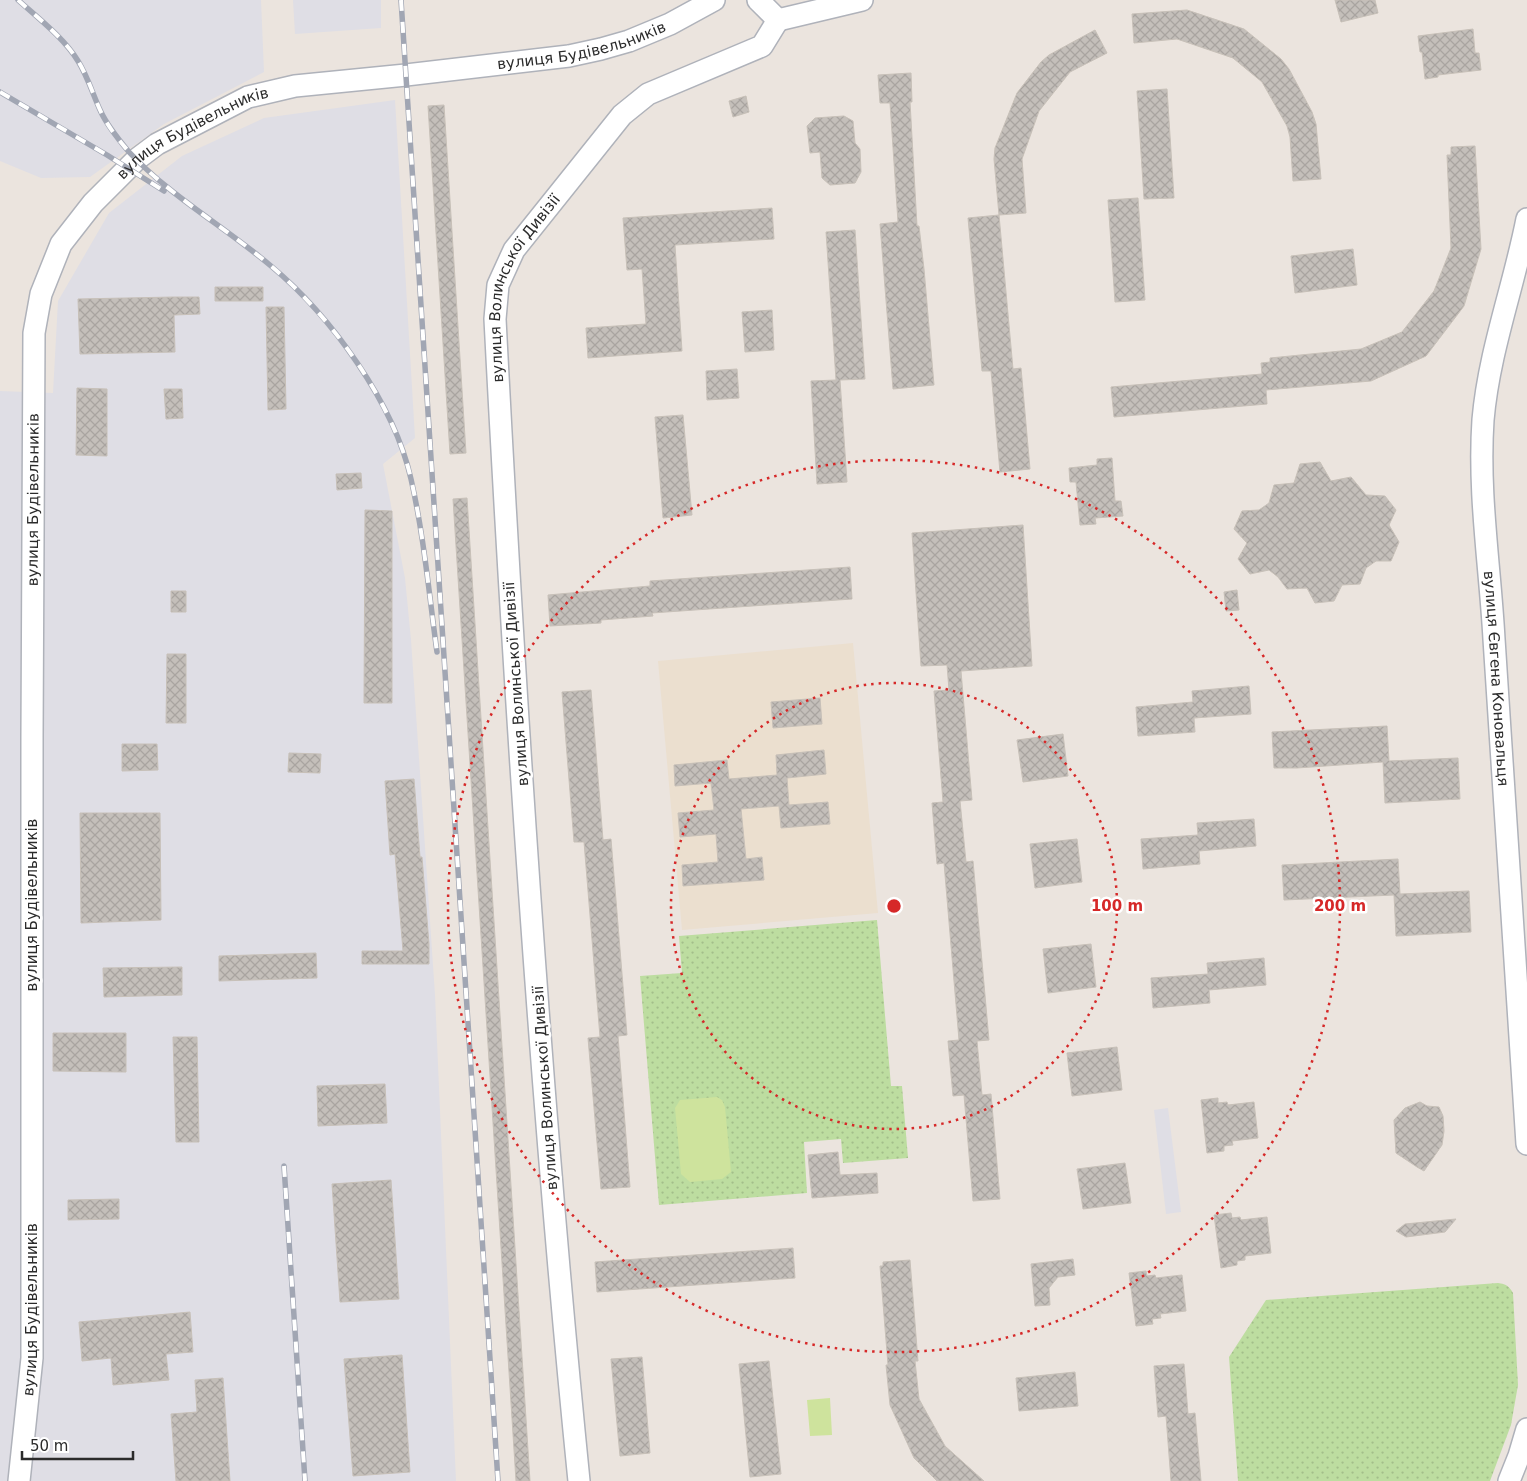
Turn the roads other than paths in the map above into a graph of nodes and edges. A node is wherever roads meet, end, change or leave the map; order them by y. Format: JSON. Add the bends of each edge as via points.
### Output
{"nodes":[{"id":1,"x":714,"y":0,"type":"edge"},
{"id":2,"x":758,"y":0,"type":"edge"},
{"id":3,"x":862,"y":0,"type":"edge"},
{"id":4,"x":778,"y":20,"type":"junction"},
{"id":5,"x":1527,"y":219,"type":"edge"},
{"id":6,"x":1527,"y":1144,"type":"edge"},
{"id":7,"x":1527,"y":1429,"type":"edge"},
{"id":8,"x":19,"y":1481,"type":"edge"},
{"id":9,"x":579,"y":1481,"type":"edge"},
{"id":10,"x":1509,"y":1481,"type":"edge"}],
"edges":[{"from":1,"to":8,"type":"street","name":"вулиця Будівельників","via":[[670,24],[629,41],[569,56],[295,86],[248,97],[157,144],[137,159],[93,204],[61,244],[41,294],[34,334],[32,1358]]},
{"from":2,"to":4,"type":"street"},
{"from":3,"to":4,"type":"street"},
{"from":4,"to":9,"type":"street","name":"вулиця Волинської Дивізії","via":[[762,46],[648,94],[622,116],[514,250],[498,286],[495,328],[513,661],[557,1259]]},
{"from":5,"to":6,"type":"street","name":"вулиця Євгена Коновальця","via":[[1489,376],[1481,457]]},
{"from":7,"to":10,"type":"street"}]}
